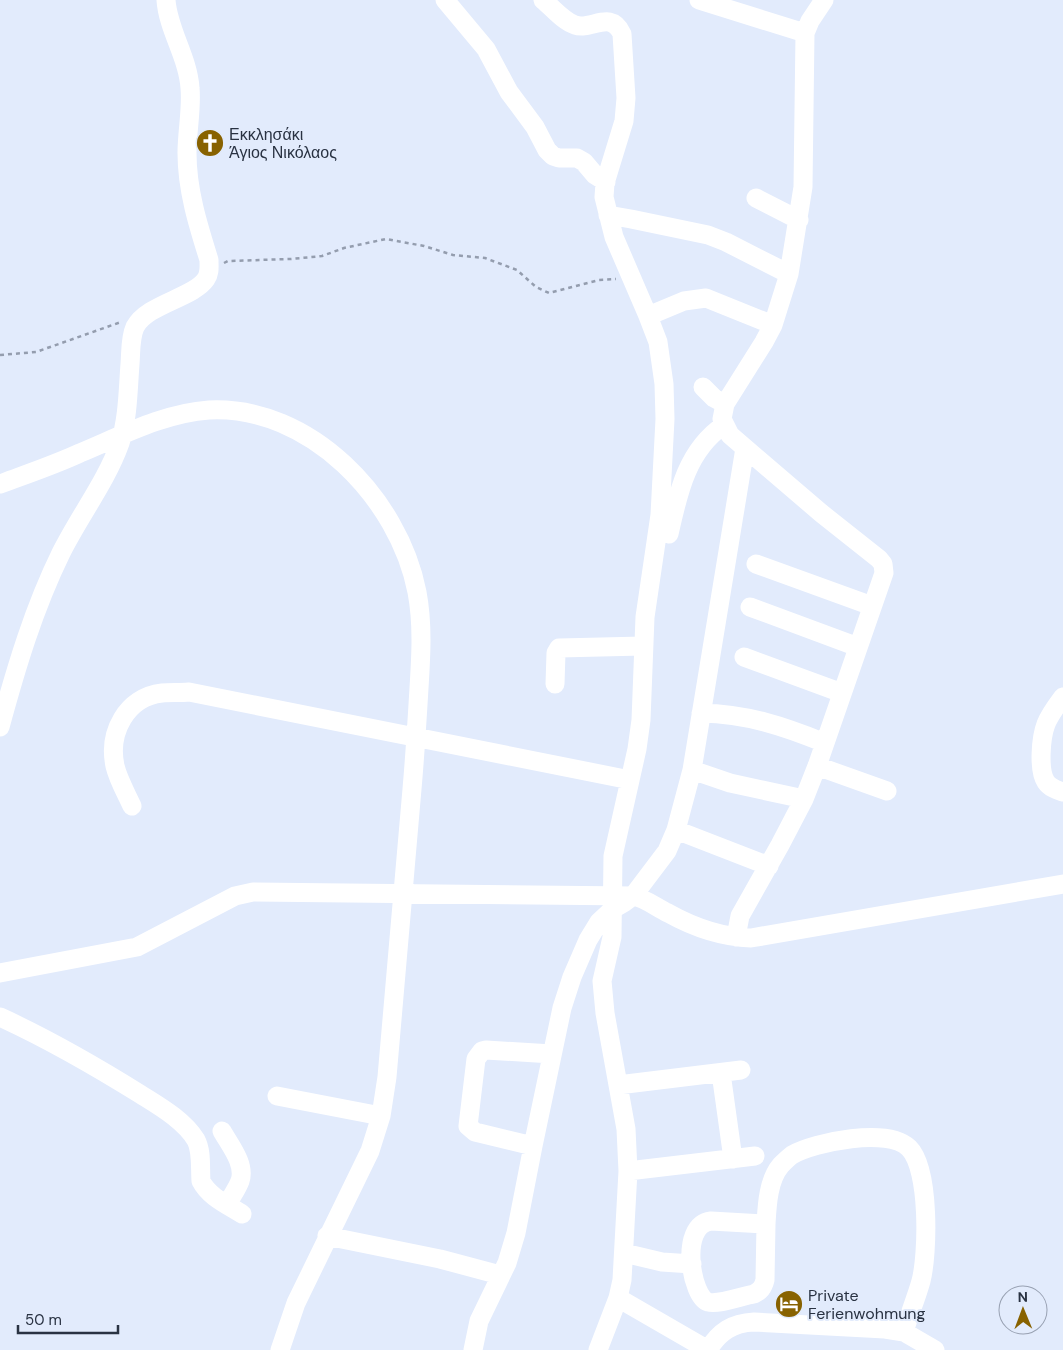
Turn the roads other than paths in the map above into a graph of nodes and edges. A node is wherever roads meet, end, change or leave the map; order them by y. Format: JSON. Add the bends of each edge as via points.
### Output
{"nodes":[{"id":1,"x":166,"y":0,"type":"edge"},
{"id":2,"x":445,"y":0,"type":"edge"},
{"id":3,"x":543,"y":0,"type":"edge"},
{"id":4,"x":699,"y":0,"type":"edge"},
{"id":5,"x":824,"y":0,"type":"edge"},
{"id":6,"x":805,"y":33,"type":"junction"},
{"id":7,"x":606,"y":182,"type":"junction"},
{"id":8,"x":756,"y":198,"type":"dead end"},
{"id":9,"x":608,"y":215,"type":"junction"},
{"id":10,"x":799,"y":220,"type":"junction"},
{"id":11,"x":789,"y":274,"type":"junction"},
{"id":12,"x":648,"y":316,"type":"junction"},
{"id":13,"x":773,"y":325,"type":"junction"},
{"id":14,"x":703,"y":387,"type":"dead end"},
{"id":15,"x":725,"y":404,"type":"junction"},
{"id":16,"x":724,"y":425,"type":"junction"},
{"id":17,"x":122,"y":435,"type":"junction"},
{"id":18,"x":745,"y":448,"type":"junction"},
{"id":19,"x":0,"y":484,"type":"edge"},
{"id":20,"x":756,"y":564,"type":"dead end"},
{"id":21,"x":650,"y":580,"type":"junction"},
{"id":22,"x":872,"y":606,"type":"junction"},
{"id":23,"x":750,"y":607,"type":"dead end"},
{"id":24,"x":643,"y":646,"type":"junction"},
{"id":25,"x":858,"y":647,"type":"junction"},
{"id":26,"x":744,"y":657,"type":"dead end"},
{"id":27,"x":555,"y":684,"type":"dead end"},
{"id":28,"x":842,"y":693,"type":"junction"},
{"id":29,"x":1063,"y":697,"type":"edge"},
{"id":30,"x":701,"y":713,"type":"junction"},
{"id":31,"x":0,"y":727,"type":"edge"},
{"id":32,"x":416,"y":737,"type":"junction"},
{"id":33,"x":825,"y":743,"type":"junction"},
{"id":34,"x":817,"y":766,"type":"junction"},
{"id":35,"x":692,"y":770,"type":"junction"},
{"id":36,"x":630,"y":780,"type":"junction"},
{"id":37,"x":887,"y":791,"type":"dead end"},
{"id":38,"x":1063,"y":792,"type":"edge"},
{"id":39,"x":804,"y":799,"type":"junction"},
{"id":40,"x":132,"y":806,"type":"dead end"},
{"id":41,"x":676,"y":830,"type":"junction"},
{"id":42,"x":769,"y":866,"type":"junction"},
{"id":43,"x":1063,"y":884,"type":"edge"},
{"id":44,"x":402,"y":894,"type":"junction"},
{"id":45,"x":633,"y":896,"type":"junction"},
{"id":46,"x":612,"y":902,"type":"junction"},
{"id":47,"x":736,"y":937,"type":"junction"},
{"id":48,"x":0,"y":973,"type":"edge"},
{"id":49,"x":0,"y":1017,"type":"edge"},
{"id":50,"x":552,"y":1054,"type":"junction"},
{"id":51,"x":742,"y":1070,"type":"dead end"},
{"id":52,"x":721,"y":1073,"type":"junction"},
{"id":53,"x":618,"y":1085,"type":"junction"},
{"id":54,"x":277,"y":1096,"type":"dead end"},
{"id":55,"x":381,"y":1116,"type":"junction"},
{"id":56,"x":222,"y":1131,"type":"dead end"},
{"id":57,"x":532,"y":1146,"type":"junction"},
{"id":58,"x":755,"y":1156,"type":"dead end"},
{"id":59,"x":733,"y":1159,"type":"junction"},
{"id":60,"x":628,"y":1170,"type":"junction"},
{"id":61,"x":766,"y":1224,"type":"junction"},
{"id":62,"x":328,"y":1236,"type":"junction"},
{"id":63,"x":624,"y":1253,"type":"junction"},
{"id":64,"x":692,"y":1264,"type":"junction"},
{"id":65,"x":500,"y":1275,"type":"junction"},
{"id":66,"x":618,"y":1298,"type":"junction"},
{"id":67,"x":904,"y":1332,"type":"junction"},
{"id":68,"x":925,"y":1348,"type":"edge"},
{"id":69,"x":280,"y":1350,"type":"edge"},
{"id":70,"x":473,"y":1350,"type":"edge"},
{"id":71,"x":598,"y":1350,"type":"edge"},
{"id":72,"x":708,"y":1350,"type":"edge"}],
"edges":[{"from":1,"to":17,"type":"street","via":[[188,75],[188,176],[192,205],[210,270],[200,285],[153,310],[136,326]]},
{"from":2,"to":7,"type":"street","via":[[486,49],[509,92],[553,156],[577,158]]},
{"from":3,"to":7,"type":"street","via":[[574,25],[609,22],[616,25],[622,34],[626,98],[624,121]]},
{"from":4,"to":6,"type":"street"},
{"from":5,"to":6,"type":"street"},
{"from":6,"to":10,"type":"street","via":[[803,187]]},
{"from":7,"to":9,"type":"street","via":[[604,197]]},
{"from":8,"to":10,"type":"street"},
{"from":9,"to":11,"type":"street","via":[[716,238]]},
{"from":9,"to":12,"type":"street","via":[[617,245]]},
{"from":10,"to":11,"type":"street"},
{"from":11,"to":13,"type":"street"},
{"from":12,"to":13,"type":"street","via":[[684,301],[706,298]]},
{"from":12,"to":21,"type":"street","via":[[660,349],[665,397],[662,498]]},
{"from":13,"to":15,"type":"street"},
{"from":14,"to":15,"type":"street"},
{"from":15,"to":16,"type":"street"},
{"from":16,"to":18,"type":"street"},
{"from":16,"to":21,"type":"street","via":[[697,451],[683,480],[663,563]]},
{"from":17,"to":19,"type":"street"},
{"from":17,"to":31,"type":"street","via":[[107,473],[67,542],[45,590]]},
{"from":17,"to":32,"type":"street","via":[[192,412],[237,411],[272,420],[301,433],[352,473],[379,505],[396,532],[415,581],[422,632]]},
{"from":18,"to":22,"type":"street","via":[[879,559],[884,573]]},
{"from":18,"to":30,"type":"street"},
{"from":20,"to":22,"type":"street"},
{"from":21,"to":24,"type":"street"},
{"from":22,"to":25,"type":"street"},
{"from":23,"to":25,"type":"street"},
{"from":24,"to":27,"type":"street","via":[[559,648]]},
{"from":24,"to":36,"type":"street","via":[[641,720]]},
{"from":25,"to":28,"type":"street"},
{"from":26,"to":28,"type":"street"},
{"from":28,"to":33,"type":"street"},
{"from":29,"to":38,"type":"street","via":[[1045,728],[1042,760],[1047,784]]},
{"from":30,"to":33,"type":"street","via":[[763,720]]},
{"from":30,"to":35,"type":"street"},
{"from":32,"to":36,"type":"street"},
{"from":32,"to":40,"type":"street","via":[[189,692],[160,693],[131,707],[117,729],[115,767]]},
{"from":32,"to":44,"type":"street"},
{"from":33,"to":34,"type":"street"},
{"from":34,"to":37,"type":"street"},
{"from":34,"to":39,"type":"street"},
{"from":35,"to":39,"type":"street","via":[[730,783]]},
{"from":35,"to":41,"type":"street"},
{"from":36,"to":46,"type":"street","via":[[613,856]]},
{"from":39,"to":42,"type":"street"},
{"from":41,"to":42,"type":"street"},
{"from":41,"to":45,"type":"street","via":[[664,856]]},
{"from":42,"to":47,"type":"street","via":[[740,916]]},
{"from":43,"to":47,"type":"street","via":[[759,936]]},
{"from":44,"to":46,"type":"street"},
{"from":44,"to":48,"type":"street","via":[[243,893],[137,947]]},
{"from":44,"to":55,"type":"street"},
{"from":45,"to":46,"type":"street","via":[[625,902]]},
{"from":45,"to":47,"type":"street","via":[[676,918]]},
{"from":46,"to":50,"type":"street","via":[[576,967]]},
{"from":46,"to":53,"type":"street","via":[[612,937],[602,991]]},
{"from":49,"to":56,"type":"street","via":[[96,1067],[176,1119],[197,1142],[203,1185],[234,1209],[241,1170]]},
{"from":50,"to":57,"type":"street"},
{"from":50,"to":57,"type":"street","via":[[486,1050],[476,1059],[468,1126],[475,1132]]},
{"from":51,"to":52,"type":"street"},
{"from":52,"to":53,"type":"street"},
{"from":52,"to":59,"type":"street"},
{"from":53,"to":60,"type":"street","via":[[626,1129]]},
{"from":54,"to":55,"type":"street"},
{"from":55,"to":62,"type":"street","via":[[370,1151]]},
{"from":57,"to":65,"type":"street","via":[[516,1233]]},
{"from":58,"to":59,"type":"street"},
{"from":59,"to":60,"type":"street"},
{"from":60,"to":63,"type":"street"},
{"from":61,"to":64,"type":"street","via":[[711,1221],[700,1224],[692,1238]]},
{"from":61,"to":64,"type":"street","via":[[765,1280],[754,1294],[707,1302],[698,1291]]},
{"from":61,"to":67,"type":"street","via":[[773,1180],[779,1167],[790,1156],[838,1142],[874,1138],[894,1139],[909,1147],[924,1183],[926,1237],[921,1281]]},
{"from":62,"to":65,"type":"street"},
{"from":62,"to":69,"type":"street","via":[[296,1303]]},
{"from":63,"to":64,"type":"street","via":[[662,1262]]},
{"from":63,"to":66,"type":"street"},
{"from":65,"to":70,"type":"street","via":[[479,1321]]},
{"from":66,"to":71,"type":"street"},
{"from":66,"to":72,"type":"street"},
{"from":67,"to":68,"type":"street"},
{"from":67,"to":72,"type":"street","via":[[745,1322],[722,1332]]}]}
